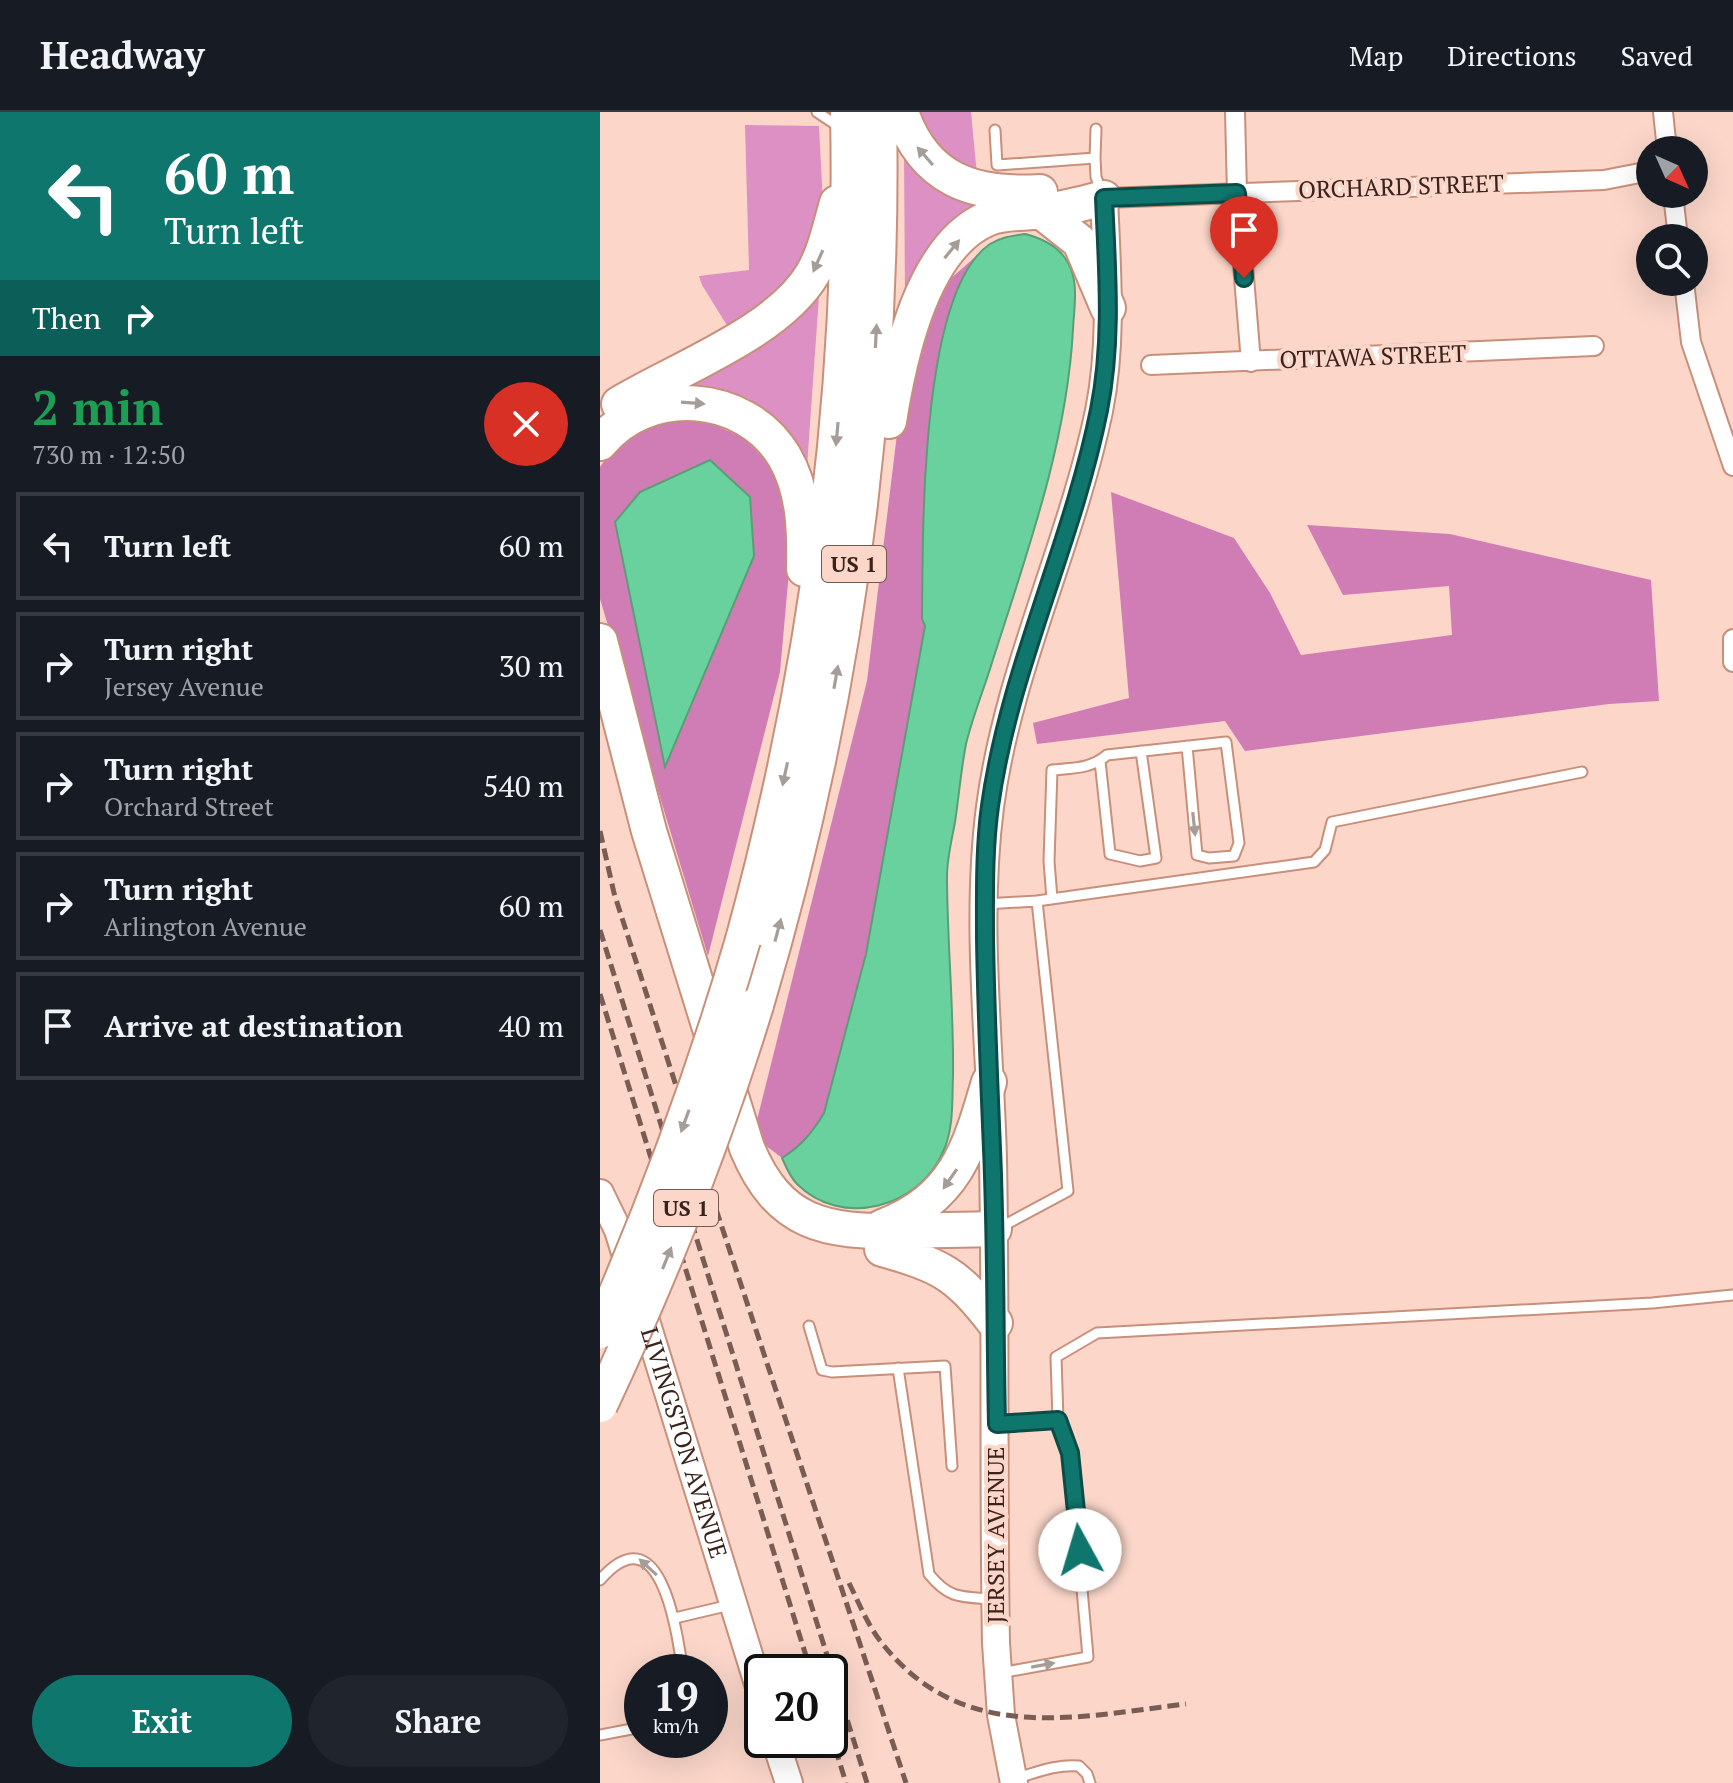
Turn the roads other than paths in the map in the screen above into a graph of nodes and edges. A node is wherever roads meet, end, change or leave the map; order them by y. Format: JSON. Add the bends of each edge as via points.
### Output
{"nodes":[{"id":1,"x":817,"y":112,"type":"edge"},
{"id":2,"x":879,"y":112,"type":"edge"},
{"id":3,"x":901,"y":112,"type":"edge"},
{"id":4,"x":1235,"y":112,"type":"edge"},
{"id":5,"x":1663,"y":112,"type":"edge"},
{"id":6,"x":1096,"y":129,"type":"dead end"},
{"id":7,"x":995,"y":130,"type":"dead end"},
{"id":8,"x":848,"y":135,"type":"edge"},
{"id":9,"x":1666,"y":136,"type":"edge"},
{"id":10,"x":1095,"y":158,"type":"junction"},
{"id":11,"x":1636,"y":174,"type":"edge"},
{"id":12,"x":1030,"y":189,"type":"junction"},
{"id":13,"x":1237,"y":193,"type":"junction"},
{"id":14,"x":1104,"y":198,"type":"junction"},
{"id":15,"x":1686,"y":296,"type":"edge"},
{"id":16,"x":1108,"y":308,"type":"junction"},
{"id":17,"x":1594,"y":346,"type":"dead end"},
{"id":18,"x":1251,"y":362,"type":"junction"},
{"id":19,"x":1151,"y":365,"type":"dead end"},
{"id":20,"x":600,"y":417,"type":"edge"},
{"id":21,"x":600,"y":443,"type":"edge"},
{"id":22,"x":1733,"y":466,"type":"edge"},
{"id":23,"x":855,"y":561,"type":"junction"},
{"id":24,"x":1733,"y":639,"type":"edge"},
{"id":25,"x":600,"y":641,"type":"edge"},
{"id":26,"x":1733,"y":662,"type":"edge"},
{"id":27,"x":600,"y":712,"type":"edge"},
{"id":28,"x":797,"y":714,"type":"junction"},
{"id":29,"x":1187,"y":746,"type":"junction"},
{"id":30,"x":1141,"y":751,"type":"junction"},
{"id":31,"x":1100,"y":761,"type":"junction"},
{"id":32,"x":1582,"y":772,"type":"dead end"},
{"id":33,"x":1052,"y":899,"type":"junction"},
{"id":34,"x":1037,"y":901,"type":"junction"},
{"id":35,"x":985,"y":904,"type":"junction"},
{"id":36,"x":989,"y":1082,"type":"junction"},
{"id":37,"x":600,"y":1193,"type":"edge"},
{"id":38,"x":994,"y":1237,"type":"junction"},
{"id":39,"x":876,"y":1240,"type":"junction"},
{"id":40,"x":1733,"y":1295,"type":"edge"},
{"id":41,"x":995,"y":1323,"type":"junction"},
{"id":42,"x":809,"y":1326,"type":"dead end"},
{"id":43,"x":600,"y":1331,"type":"edge"},
{"id":44,"x":898,"y":1368,"type":"junction"},
{"id":45,"x":600,"y":1406,"type":"edge"},
{"id":46,"x":1058,"y":1420,"type":"junction"},
{"id":47,"x":997,"y":1424,"type":"junction"},
{"id":48,"x":952,"y":1466,"type":"dead end"},
{"id":49,"x":600,"y":1580,"type":"edge"},
{"id":50,"x":996,"y":1599,"type":"junction"},
{"id":51,"x":734,"y":1605,"type":"junction"},
{"id":52,"x":675,"y":1618,"type":"junction"},
{"id":53,"x":680,"y":1654,"type":"edge"},
{"id":54,"x":749,"y":1654,"type":"edge"},
{"id":55,"x":997,"y":1673,"type":"junction"},
{"id":56,"x":624,"y":1730,"type":"edge"},
{"id":57,"x":600,"y":1735,"type":"edge"},
{"id":58,"x":781,"y":1758,"type":"edge"},
{"id":59,"x":1014,"y":1781,"type":"edge"},
{"id":60,"x":789,"y":1783,"type":"edge"},
{"id":61,"x":1090,"y":1783,"type":"edge"}],
"edges":[{"from":1,"to":8,"type":"lane"},
{"from":23,"to":2,"type":"highway","number":"US 1","one_way":true,"via":[[879,289]]},
{"from":12,"to":3,"type":"highway","one_way":true,"via":[[977,189],[943,173],[919,149]]},
{"from":4,"to":13,"type":"street"},
{"from":5,"to":9,"type":"street"},
{"from":6,"to":10,"type":"lane"},
{"from":7,"to":12,"type":"lane","via":[[997,165]]},
{"from":8,"to":20,"type":"highway","one_way":true,"via":[[819,260],[792,302],[760,327]]},
{"from":8,"to":28,"type":"highway","number":"US 1","one_way":true,"via":[[846,313],[837,438]]},
{"from":10,"to":12,"type":"lane"},
{"from":10,"to":14,"type":"lane"},
{"from":11,"to":13,"type":"street","name":"ORCHARD STREET","via":[[1604,180]]},
{"from":12,"to":14,"type":"highway"},
{"from":12,"to":16,"type":"highway","via":[[1080,242]]},
{"from":23,"to":12,"type":"highway","one_way":true,"via":[[917,309],[958,241],[980,222],[1004,214]]},
{"from":13,"to":14,"type":"street","name":"ORCHARD STREET"},
{"from":13,"to":18,"type":"street"},
{"from":14,"to":16,"type":"main road","name":"JERSEY AVENUE"},
{"from":15,"to":22,"type":"street","via":[[1691,342]]},
{"from":16,"to":35,"type":"main road","name":"JERSEY AVENUE","via":[[1099,411],[998,760],[989,810]]},
{"from":17,"to":18,"type":"street","name":"OTTAWA STREET"},
{"from":18,"to":19,"type":"street","name":"OTTAWA STREET"},
{"from":21,"to":28,"type":"highway","one_way":true,"via":[[640,412],[700,403],[741,416],[783,455],[804,520]]},
{"from":45,"to":23,"type":"highway","number":"US 1","one_way":true,"bridge":true,"via":[[667,1258],[756,1005],[813,793]]},
{"from":24,"to":26,"type":"street"},
{"from":25,"to":39,"type":"highway","via":[[649,831],[751,1158],[765,1183],[793,1211]]},
{"from":27,"to":39,"type":"highway","via":[[657,921],[742,1180],[763,1208],[796,1234],[834,1247]]},
{"from":28,"to":43,"type":"highway","number":"US 1","one_way":true,"bridge":true,"via":[[774,823],[707,1060],[668,1170]]},
{"from":29,"to":29,"type":"lane","one_way":true,"via":[[1197,855],[1234,856],[1239,843],[1226,742]]},
{"from":29,"to":30,"type":"lane"},
{"from":30,"to":31,"type":"lane","via":[[1107,755]]},
{"from":30,"to":31,"type":"lane","via":[[1156,858],[1140,861],[1110,854]]},
{"from":31,"to":33,"type":"lane","via":[[1052,770]]},
{"from":32,"to":33,"type":"lane","via":[[1332,822],[1325,850],[1314,862]]},
{"from":33,"to":34,"type":"lane"},
{"from":34,"to":35,"type":"lane"},
{"from":34,"to":38,"type":"lane","via":[[1068,1191]]},
{"from":35,"to":36,"type":"main road","name":"JERSEY AVENUE"},
{"from":36,"to":38,"type":"main road","name":"JERSEY AVENUE"},
{"from":36,"to":39,"type":"highway","one_way":true,"via":[[971,1142],[948,1184]]},
{"from":37,"to":51,"type":"main road","name":"LIVINGSTON AVENUE","via":[[618,1230]]},
{"from":38,"to":39,"type":"highway"},
{"from":38,"to":41,"type":"main road","name":"JERSEY AVENUE"},
{"from":39,"to":41,"type":"highway","via":[[952,1275]]},
{"from":40,"to":46,"type":"lane","via":[[1097,1333],[1056,1357]]},
{"from":41,"to":47,"type":"main road","name":"JERSEY AVENUE"},
{"from":42,"to":44,"type":"lane","via":[[822,1370]]},
{"from":44,"to":48,"type":"lane","via":[[945,1366]]},
{"from":44,"to":50,"type":"lane","via":[[929,1574],[955,1597]]},
{"from":46,"to":47,"type":"lane"},
{"from":55,"to":46,"type":"lane","one_way":true,"via":[[1088,1657],[1070,1453]]},
{"from":47,"to":50,"type":"main road","name":"JERSEY AVENUE"},
{"from":52,"to":49,"type":"lane","one_way":true,"via":[[648,1563],[627,1558]]},
{"from":50,"to":55,"type":"main road","name":"JERSEY AVENUE"},
{"from":51,"to":52,"type":"lane"},
{"from":51,"to":54,"type":"main road","name":"LIVINGSTON AVENUE"},
{"from":52,"to":53,"type":"lane"},
{"from":55,"to":59,"type":"main road","name":"JERSEY AVENUE"},
{"from":56,"to":57,"type":"lane"},
{"from":58,"to":60,"type":"main road"},
{"from":59,"to":61,"type":"lane","via":[[1070,1765],[1079,1766]]}]}
